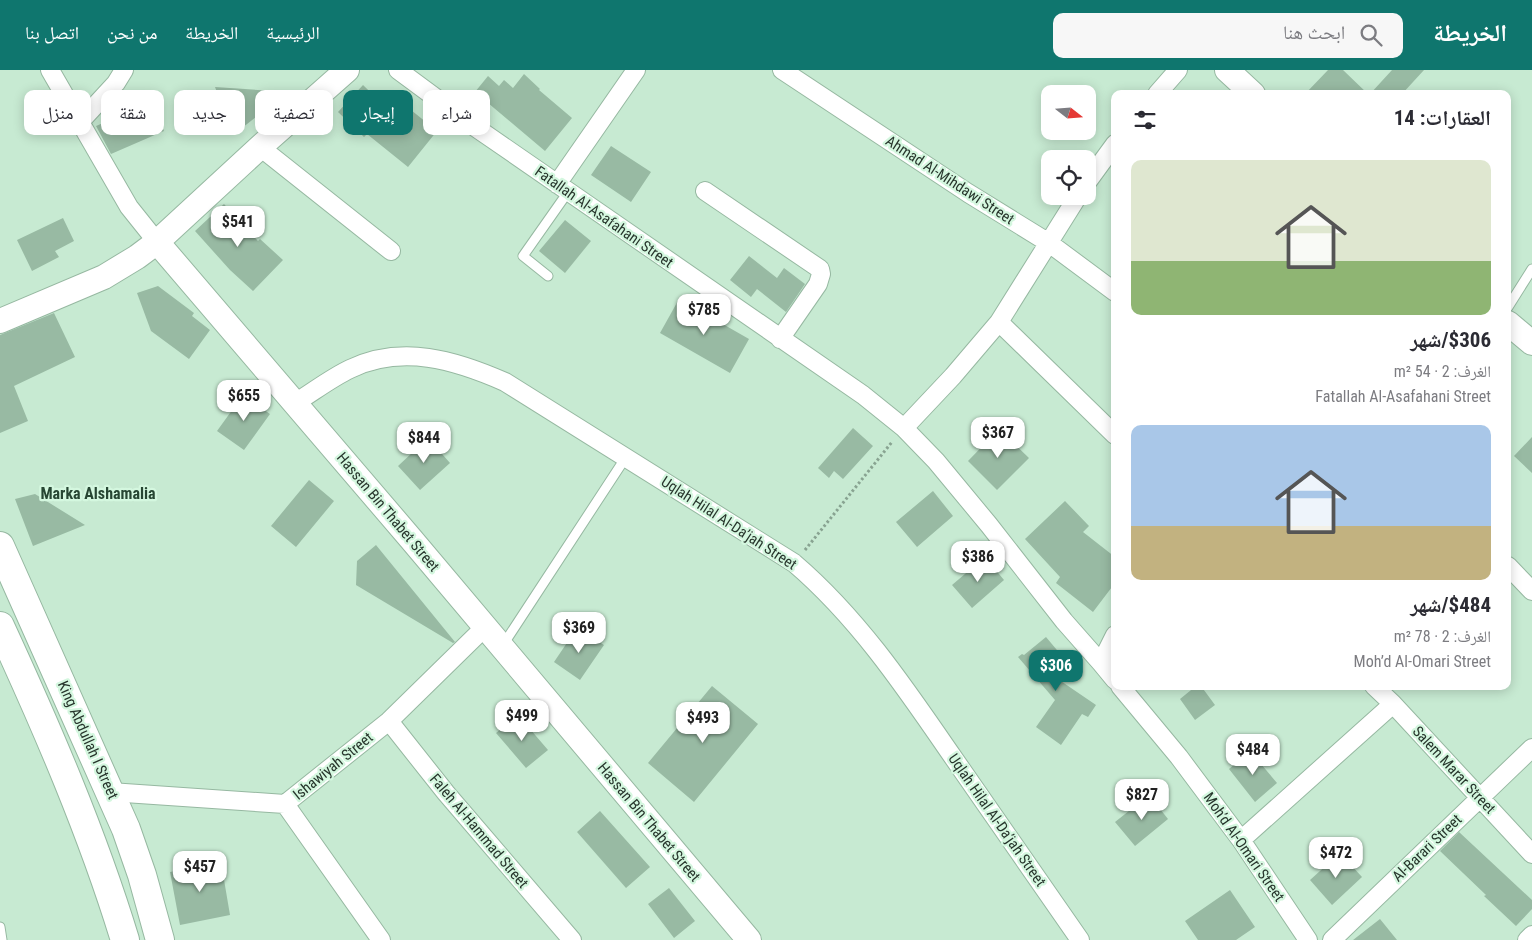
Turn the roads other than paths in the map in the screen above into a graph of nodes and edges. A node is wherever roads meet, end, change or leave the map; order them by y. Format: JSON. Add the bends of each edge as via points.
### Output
{"nodes":[{"id":1,"x":50,"y":70,"type":"edge"},
{"id":2,"x":124,"y":70,"type":"edge"},
{"id":3,"x":347,"y":70,"type":"edge"},
{"id":4,"x":398,"y":70,"type":"edge"},
{"id":5,"x":636,"y":70,"type":"edge"},
{"id":6,"x":782,"y":70,"type":"edge"},
{"id":7,"x":1178,"y":70,"type":"edge"},
{"id":8,"x":61,"y":90,"type":"edge"},
{"id":9,"x":1160,"y":90,"type":"edge"},
{"id":10,"x":91,"y":110,"type":"edge"},
{"id":11,"x":86,"y":135,"type":"edge"},
{"id":12,"x":260,"y":147,"type":"junction"},
{"id":13,"x":1109,"y":162,"type":"edge"},
{"id":14,"x":1096,"y":174,"type":"edge"},
{"id":15,"x":563,"y":188,"type":"junction"},
{"id":16,"x":705,"y":192,"type":"dead end"},
{"id":17,"x":1072,"y":205,"type":"edge"},
{"id":18,"x":157,"y":242,"type":"junction"},
{"id":19,"x":1049,"y":243,"type":"junction"},
{"id":20,"x":391,"y":251,"type":"dead end"},
{"id":21,"x":1532,"y":269,"type":"edge"},
{"id":22,"x":548,"y":276,"type":"dead end"},
{"id":23,"x":1111,"y":289,"type":"edge"},
{"id":24,"x":1511,"y":302,"type":"edge"},
{"id":25,"x":0,"y":321,"type":"edge"},
{"id":26,"x":998,"y":322,"type":"junction"},
{"id":27,"x":1511,"y":326,"type":"edge"},
{"id":28,"x":780,"y":339,"type":"junction"},
{"id":29,"x":1532,"y":343,"type":"edge"},
{"id":30,"x":295,"y":403,"type":"junction"},
{"id":31,"x":904,"y":428,"type":"junction"},
{"id":32,"x":1111,"y":431,"type":"edge"},
{"id":33,"x":626,"y":457,"type":"junction"},
{"id":34,"x":0,"y":546,"type":"edge"},
{"id":35,"x":1511,"y":569,"type":"edge"},
{"id":36,"x":1532,"y":590,"type":"edge"},
{"id":37,"x":0,"y":626,"type":"edge"},
{"id":38,"x":485,"y":627,"type":"junction"},
{"id":39,"x":1111,"y":643,"type":"edge"},
{"id":40,"x":502,"y":647,"type":"junction"},
{"id":41,"x":1101,"y":663,"type":"junction"},
{"id":42,"x":1111,"y":675,"type":"edge"},
{"id":43,"x":1123,"y":690,"type":"edge"},
{"id":44,"x":1378,"y":690,"type":"edge"},
{"id":45,"x":1393,"y":704,"type":"junction"},
{"id":46,"x":388,"y":721,"type":"junction"},
{"id":47,"x":1532,"y":748,"type":"edge"},
{"id":48,"x":110,"y":792,"type":"junction"},
{"id":49,"x":1479,"y":798,"type":"junction"},
{"id":50,"x":285,"y":804,"type":"junction"},
{"id":51,"x":1241,"y":840,"type":"junction"},
{"id":52,"x":1532,"y":854,"type":"edge"},
{"id":53,"x":0,"y":927,"type":"edge"},
{"id":54,"x":1532,"y":936,"type":"edge"},
{"id":55,"x":2,"y":940,"type":"edge"},
{"id":56,"x":125,"y":940,"type":"edge"},
{"id":57,"x":160,"y":940,"type":"edge"},
{"id":58,"x":380,"y":940,"type":"edge"},
{"id":59,"x":572,"y":940,"type":"edge"},
{"id":60,"x":749,"y":940,"type":"edge"},
{"id":61,"x":1080,"y":940,"type":"edge"},
{"id":62,"x":1308,"y":940,"type":"edge"},
{"id":63,"x":1332,"y":940,"type":"edge"},
{"id":64,"x":1527,"y":940,"type":"edge"}],
"edges":[{"from":1,"to":8,"type":"street","name":"Hassan Bin Thabet Street"},
{"from":2,"to":10,"type":"street"},
{"from":3,"to":12,"type":"street"},
{"from":4,"to":15,"type":"street","name":"Fatallah Al-Asafahani Street"},
{"from":5,"to":15,"type":"street"},
{"from":6,"to":19,"type":"street","name":"Ahmad Al-Mihdawi Street"},
{"from":7,"to":9,"type":"street"},
{"from":11,"to":18,"type":"street","name":"Hassan Bin Thabet Street","via":[[129,207]]},
{"from":12,"to":18,"type":"street"},
{"from":12,"to":20,"type":"street"},
{"from":13,"to":14,"type":"street"},
{"from":15,"to":22,"type":"lane","via":[[523,256]]},
{"from":15,"to":28,"type":"street","name":"Fatallah Al-Asafahani Street"},
{"from":16,"to":28,"type":"street","via":[[820,269],[818,284]]},
{"from":17,"to":19,"type":"street"},
{"from":18,"to":25,"type":"street","via":[[104,277]]},
{"from":18,"to":30,"type":"street","name":"Hassan Bin Thabet Street"},
{"from":19,"to":23,"type":"street","name":"Ahmad Al-Mihdawi Street"},
{"from":19,"to":26,"type":"street"},
{"from":21,"to":24,"type":"lane"},
{"from":26,"to":31,"type":"street"},
{"from":26,"to":32,"type":"street"},
{"from":27,"to":29,"type":"street"},
{"from":28,"to":31,"type":"street","name":"Fatallah Al-Asafahani Street","via":[[863,395]]},
{"from":30,"to":33,"type":"street","name":"Uqlah Hilal Al-Da’jah Street","via":[[350,369],[386,358],[419,356],[474,369],[505,382]]},
{"from":30,"to":38,"type":"street","name":"Hassan Bin Thabet Street"},
{"from":31,"to":41,"type":"street","name":"Fatallah Al-Asafahani Street","via":[[936,461]]},
{"from":33,"to":40,"type":"lane"},
{"from":33,"to":61,"type":"street","name":"Uqlah Hilal Al-Da’jah Street","via":[[794,563],[816,582],[862,631],[901,682]]},
{"from":34,"to":48,"type":"main road","name":"King Abdullah I Street"},
{"from":35,"to":36,"type":"street"},
{"from":37,"to":56,"type":"main road","via":[[77,803]]},
{"from":38,"to":40,"type":"street","name":"Hassan Bin Thabet Street"},
{"from":38,"to":46,"type":"street","name":"Ishawiyah Street"},
{"from":39,"to":41,"type":"street"},
{"from":40,"to":60,"type":"street","name":"Hassan Bin Thabet Street"},
{"from":41,"to":42,"type":"street"},
{"from":43,"to":51,"type":"street","name":"Moh’d Al-Omari Street"},
{"from":44,"to":45,"type":"street","name":"Salem Marar Street"},
{"from":45,"to":49,"type":"street","name":"Salem Marar Street"},
{"from":45,"to":51,"type":"street"},
{"from":46,"to":50,"type":"street","name":"Ishawiyah Street"},
{"from":46,"to":59,"type":"street","name":"Faleh Al-Hammad Street"},
{"from":47,"to":49,"type":"street","name":"Al-Barari Street"},
{"from":48,"to":50,"type":"street","name":"Ishawiyah Street"},
{"from":48,"to":57,"type":"main road","name":"King Abdullah I Street","via":[[139,866]]},
{"from":49,"to":52,"type":"street","name":"Salem Marar Street"},
{"from":49,"to":63,"type":"street","name":"Al-Barari Street"},
{"from":50,"to":58,"type":"street"},
{"from":51,"to":62,"type":"street","name":"Moh’d Al-Omari Street"},
{"from":53,"to":55,"type":"lane"},
{"from":54,"to":64,"type":"street"}]}
